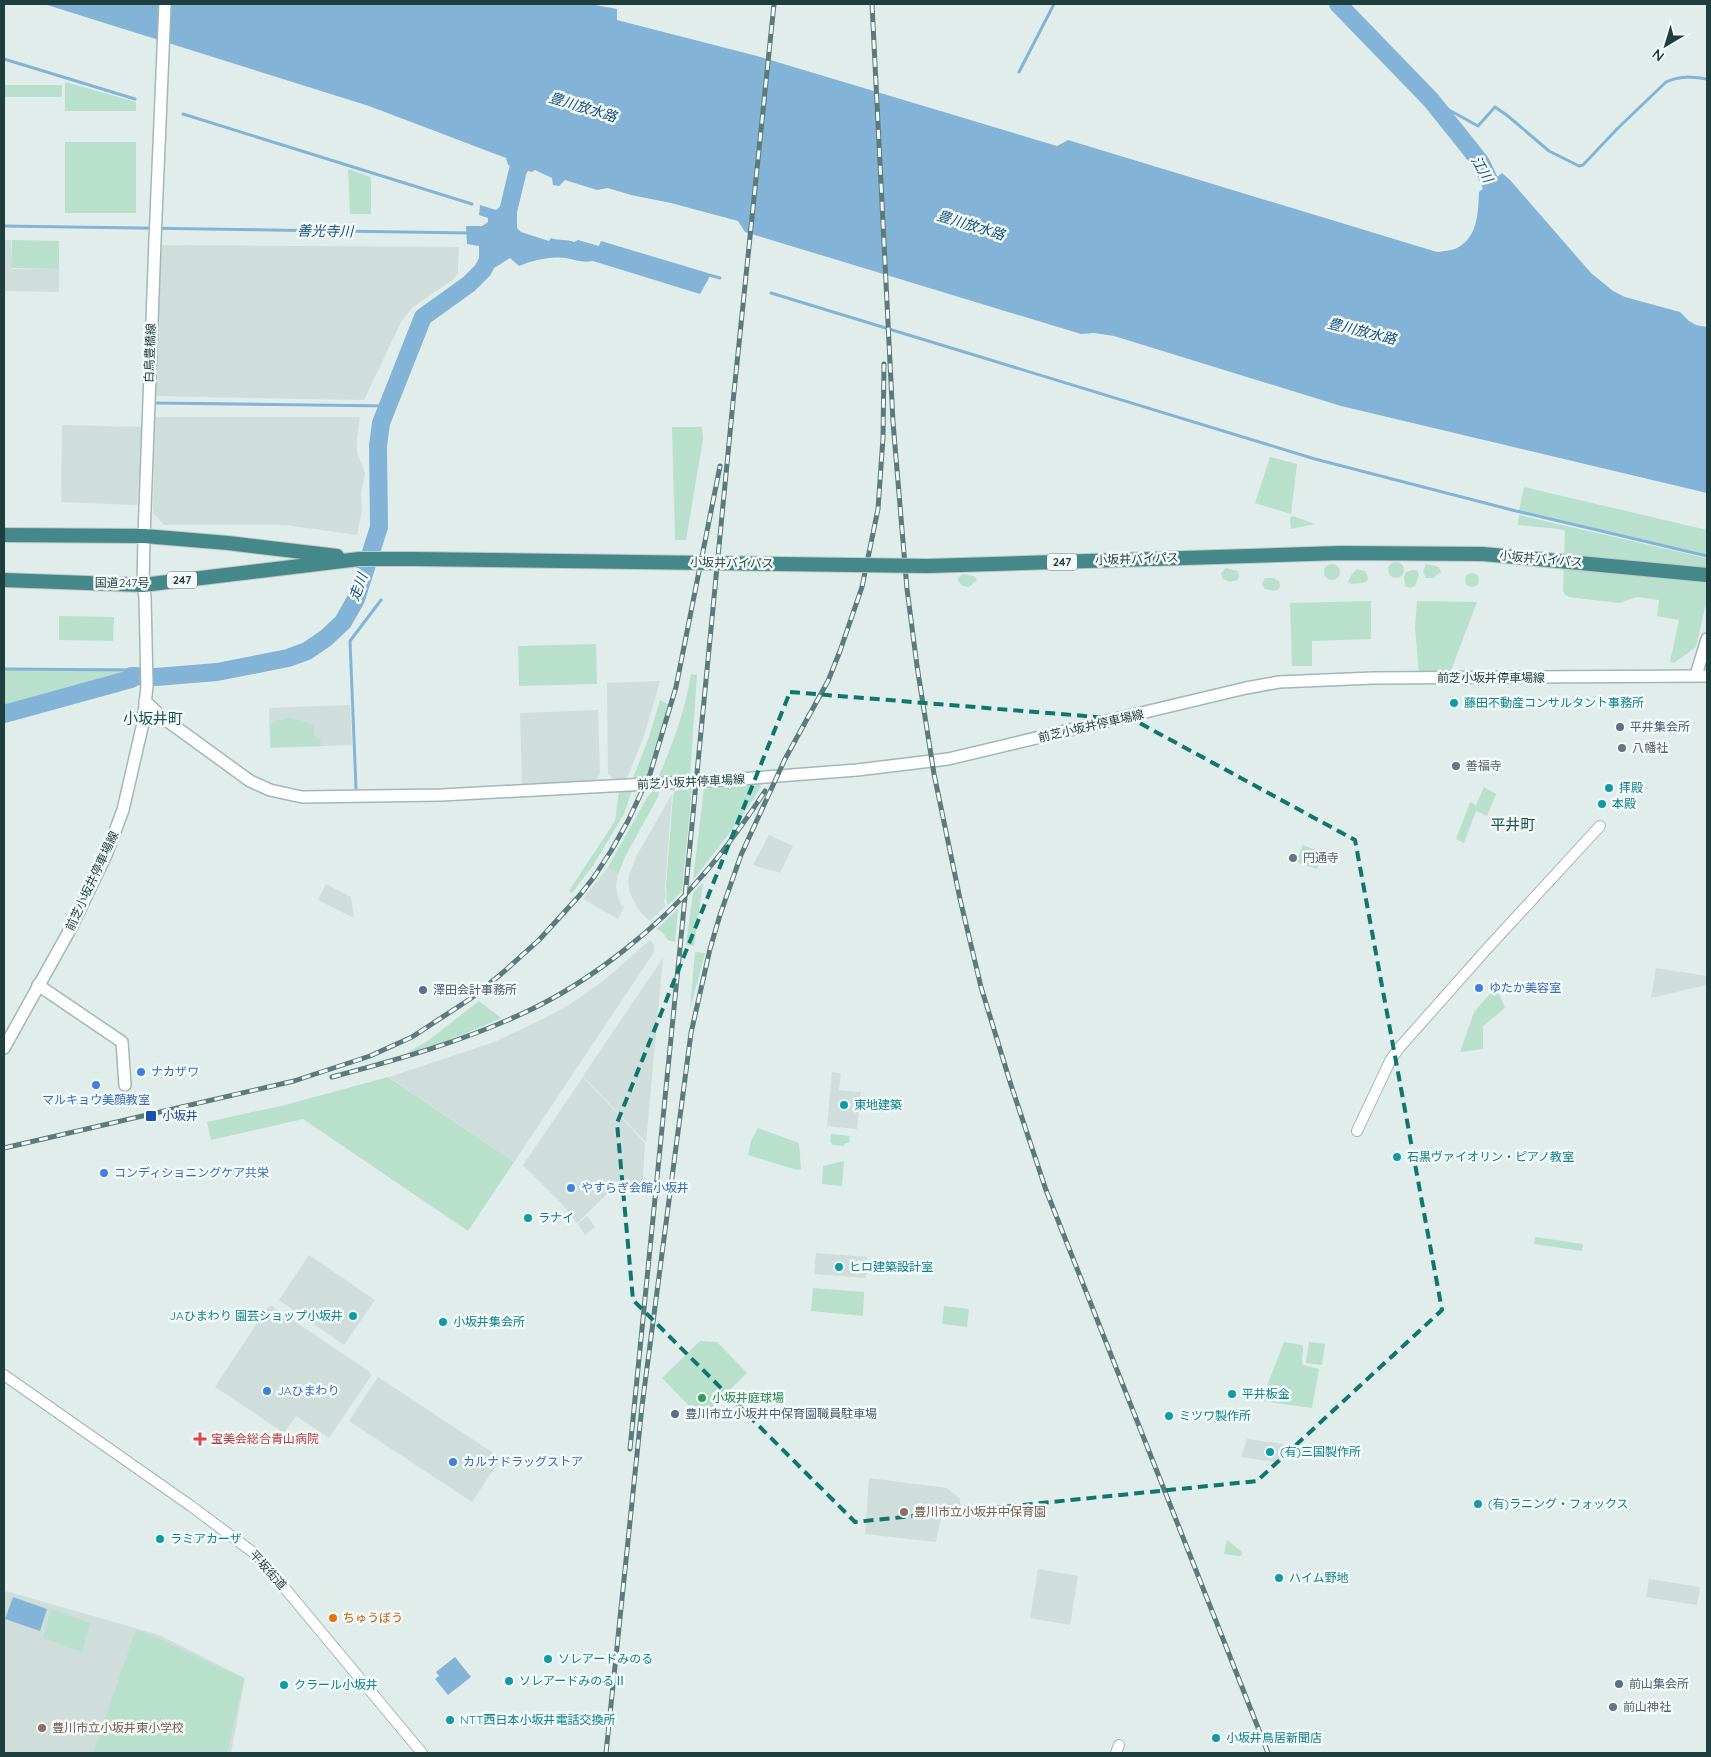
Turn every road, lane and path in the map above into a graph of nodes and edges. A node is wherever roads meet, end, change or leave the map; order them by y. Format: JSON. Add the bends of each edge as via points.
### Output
{"nodes":[{"id":1,"x":166,"y":4,"type":"edge"},
{"id":2,"x":4,"y":536,"type":"edge"},
{"id":3,"x":144,"y":536,"type":"junction"},
{"id":4,"x":359,"y":559,"type":"junction"},
{"id":5,"x":415,"y":559,"type":"joint"},
{"id":6,"x":1707,"y":574,"type":"edge"},
{"id":7,"x":4,"y":580,"type":"edge"},
{"id":8,"x":143,"y":585,"type":"junction"},
{"id":9,"x":1707,"y":638,"type":"edge"},
{"id":10,"x":1702,"y":676,"type":"edge"},
{"id":11,"x":145,"y":701,"type":"junction"},
{"id":12,"x":1600,"y":826,"type":"dead end"},
{"id":13,"x":38,"y":985,"type":"junction"},
{"id":14,"x":4,"y":1048,"type":"edge"},
{"id":15,"x":125,"y":1085,"type":"dead end"},
{"id":16,"x":1357,"y":1131,"type":"dead end"},
{"id":17,"x":4,"y":1375,"type":"edge"},
{"id":18,"x":422,"y":1753,"type":"edge"}],
"edges":[{"from":1,"to":3,"type":"main road","name":"白鳥豊橋線"},
{"from":2,"to":3,"type":"highway","name":"国道247号","number":"247"},
{"from":3,"to":4,"type":"highway","name":"国道247号","number":"247"},
{"from":3,"to":8,"type":"main road","name":"白鳥豊橋線"},
{"from":4,"to":5,"type":"highway","name":"国道247号","number":"247"},
{"from":4,"to":8,"type":"highway","name":"国道247号","number":"247"},
{"from":5,"to":6,"type":"highway","name":"小坂井バイパス","number":"247","bridge":true,"via":[[927,566],[1340,553],[1483,554]]},
{"from":7,"to":8,"type":"highway","name":"国道247号","number":"247"},
{"from":8,"to":11,"type":"main road","name":"白鳥豊橋線","via":[[147,670]]},
{"from":9,"to":10,"type":"main road"},
{"from":10,"to":11,"type":"main road","name":"前芝小坂井停車場線","via":[[1373,678],[1279,682],[948,759],[857,770],[422,795],[302,797],[270,790],[250,781]]},
{"from":11,"to":13,"type":"main road","name":"前芝小坂井停車場線","via":[[123,810],[106,855],[72,926]]},
{"from":12,"to":16,"type":"street","via":[[1400,1047],[1391,1059]]},
{"from":13,"to":14,"type":"main road"},
{"from":13,"to":15,"type":"main road","via":[[122,1042]]},
{"from":17,"to":18,"type":"street","name":"平坂街道","via":[[258,1556]]}]}
